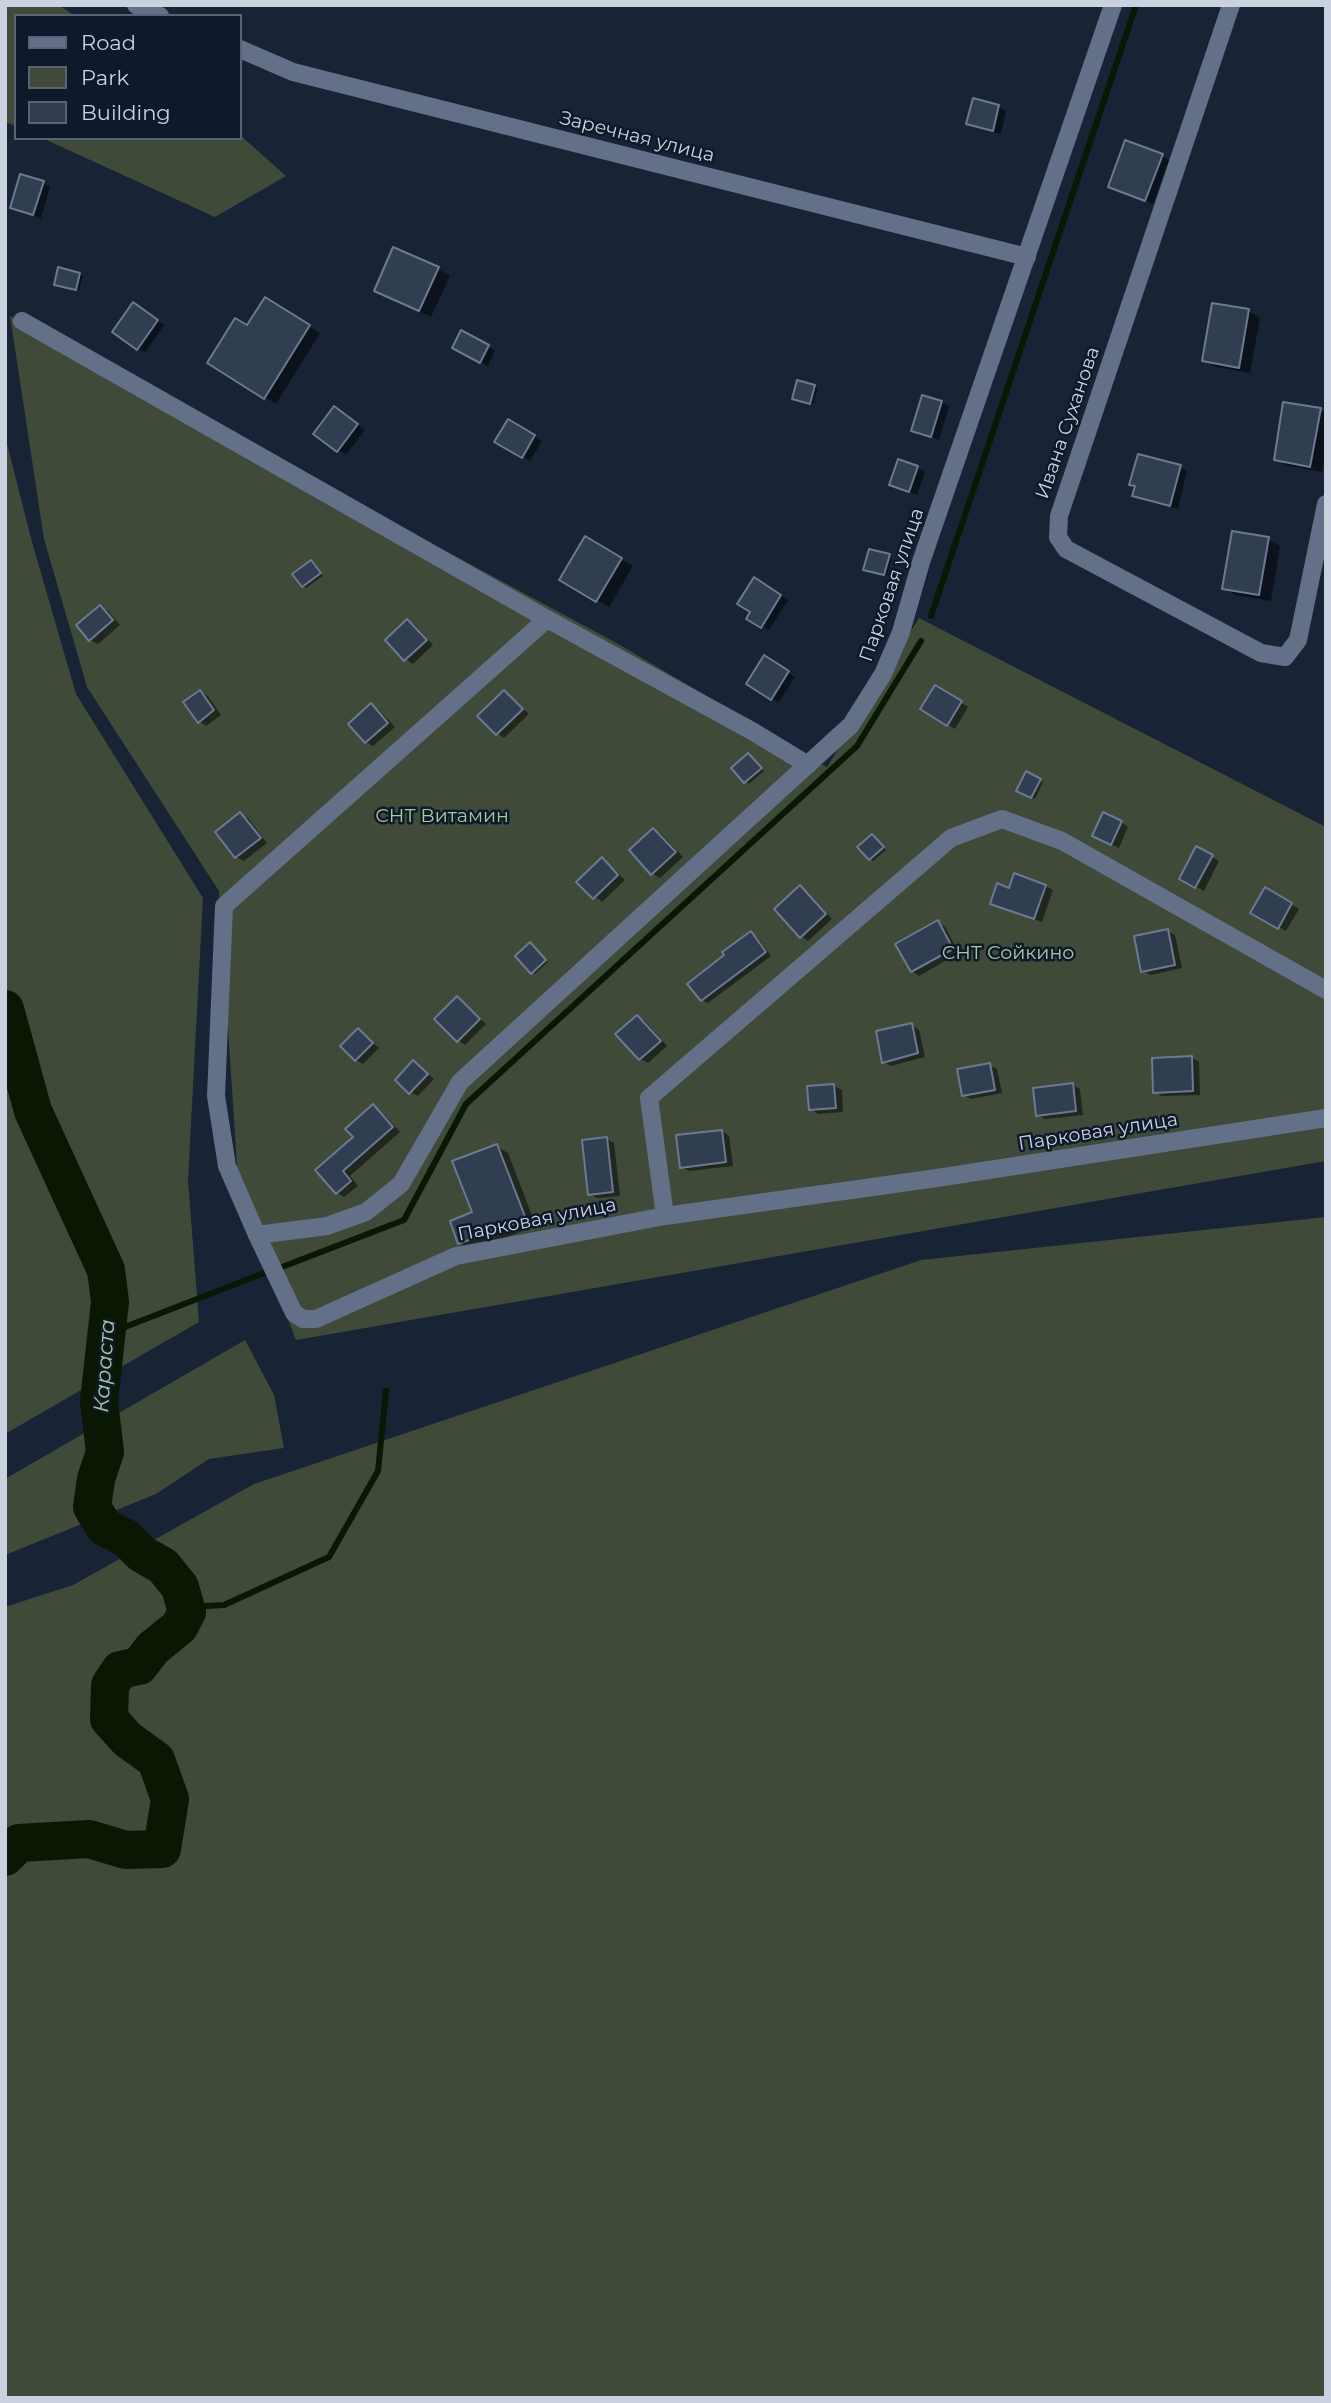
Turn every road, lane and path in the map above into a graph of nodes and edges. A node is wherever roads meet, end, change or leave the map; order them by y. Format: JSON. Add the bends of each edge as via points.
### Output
{"nodes":[{"id":1,"x":136,"y":5,"type":"edge"},
{"id":2,"x":1113,"y":5,"type":"edge"},
{"id":3,"x":1231,"y":5,"type":"edge"},
{"id":4,"x":156,"y":14,"type":"edge"},
{"id":5,"x":242,"y":50,"type":"edge"},
{"id":6,"x":1027,"y":257,"type":"junction"},
{"id":7,"x":22,"y":321,"type":"dead end"},
{"id":8,"x":1326,"y":504,"type":"edge"},
{"id":9,"x":547,"y":620,"type":"junction"},
{"id":10,"x":808,"y":765,"type":"junction"},
{"id":11,"x":1326,"y":990,"type":"edge"},
{"id":12,"x":1326,"y":1118,"type":"edge"},
{"id":13,"x":666,"y":1216,"type":"junction"},
{"id":14,"x":257,"y":1235,"type":"junction"}],
"edges":[{"from":1,"to":4,"type":"street"},
{"from":2,"to":6,"type":"street","name":"Парковая улица"},
{"from":3,"to":8,"type":"street","name":"Ивана Суханова","via":[[1059,516],[1058,537],[1066,549],[1261,653],[1285,657],[1298,640]]},
{"from":5,"to":6,"type":"street","name":"Заречная улица","via":[[293,72]]},
{"from":6,"to":10,"type":"street","name":"Парковая улица","via":[[883,674],[851,724]]},
{"from":7,"to":9,"type":"street"},
{"from":9,"to":10,"type":"street"},
{"from":9,"to":14,"type":"street","via":[[224,906],[216,1096],[227,1166]]},
{"from":10,"to":14,"type":"street","name":"Парковая улица","via":[[460,1082],[401,1184],[366,1212],[327,1226]]},
{"from":11,"to":13,"type":"street","via":[[1062,841],[1002,819],[951,838],[649,1098]]},
{"from":12,"to":13,"type":"street","name":"Парковая улица"},
{"from":13,"to":14,"type":"street","name":"Парковая улица","via":[[456,1256],[316,1319],[294,1313]]}]}
